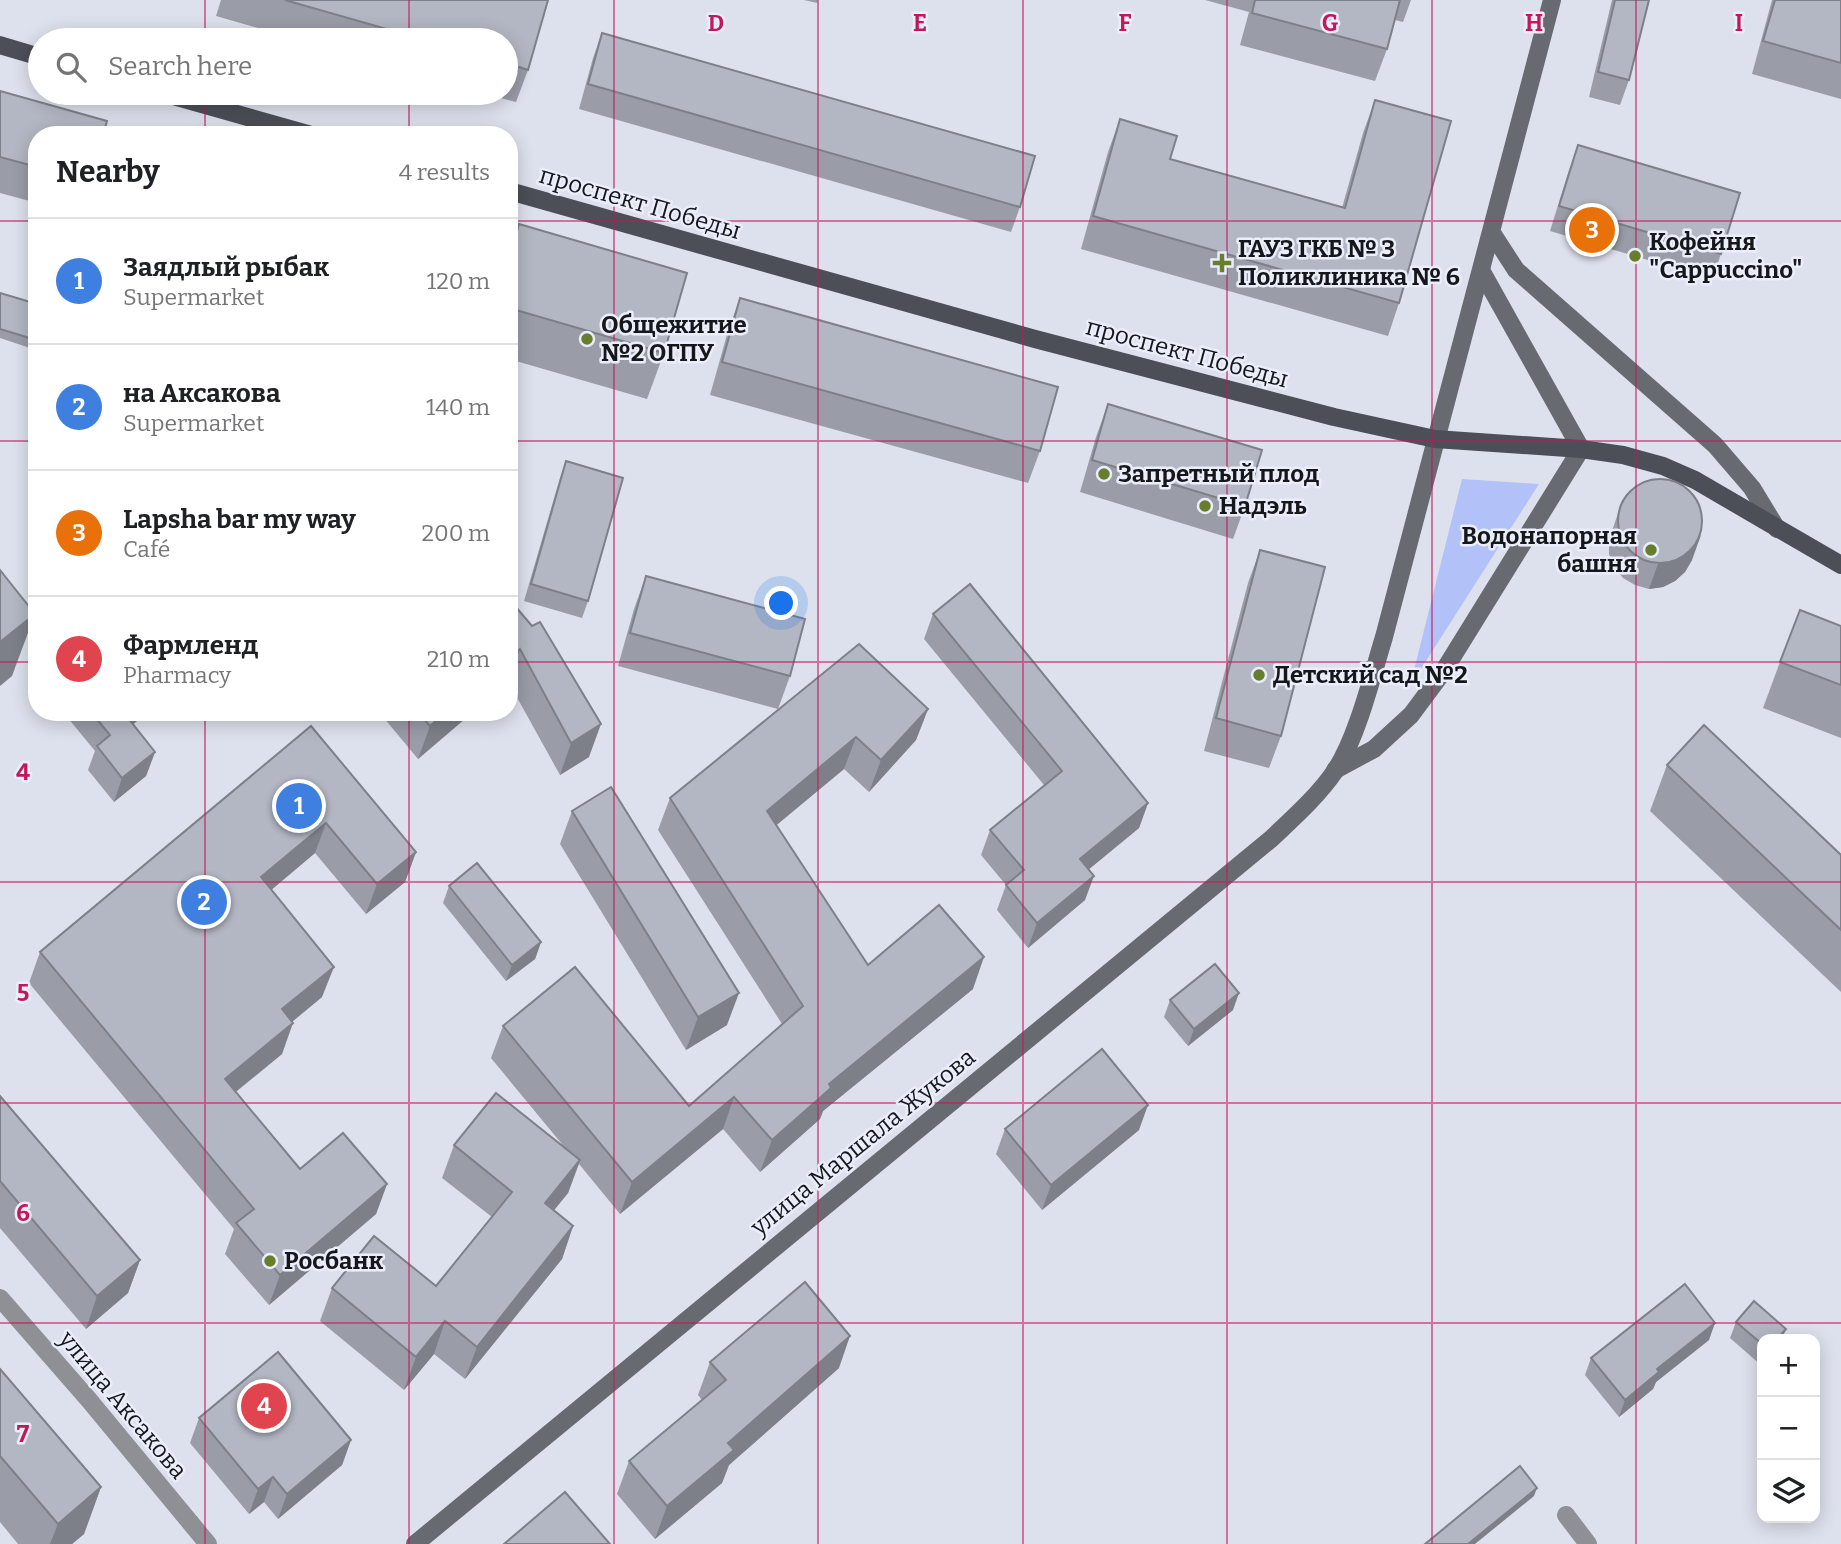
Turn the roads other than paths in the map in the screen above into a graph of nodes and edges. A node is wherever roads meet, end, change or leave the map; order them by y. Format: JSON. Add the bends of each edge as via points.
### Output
{"nodes":[{"id":1,"x":1552,"y":0,"type":"edge"},
{"id":2,"x":0,"y":45,"type":"edge"},
{"id":3,"x":28,"y":53,"type":"edge"},
{"id":4,"x":205,"y":105,"type":"edge"},
{"id":5,"x":279,"y":126,"type":"edge"},
{"id":6,"x":518,"y":194,"type":"edge"},
{"id":7,"x":1492,"y":233,"type":"junction"},
{"id":8,"x":1482,"y":272,"type":"junction"},
{"id":9,"x":1435,"y":439,"type":"junction"},
{"id":10,"x":1581,"y":449,"type":"junction"},
{"id":11,"x":1777,"y":529,"type":"junction"},
{"id":12,"x":1841,"y":565,"type":"edge"},
{"id":13,"x":1335,"y":770,"type":"junction"},
{"id":14,"x":0,"y":1298,"type":"edge"},
{"id":15,"x":1566,"y":1515,"type":"dead end"},
{"id":16,"x":208,"y":1544,"type":"edge"},
{"id":17,"x":415,"y":1544,"type":"edge"},
{"id":18,"x":1588,"y":1544,"type":"edge"}],
"edges":[{"from":1,"to":7,"type":"main road","name":"улица Маршала Жукова"},
{"from":2,"to":3,"type":"main road"},
{"from":4,"to":5,"type":"main road"},
{"from":6,"to":9,"type":"main road","name":"проспект Победы","via":[[1035,339]]},
{"from":7,"to":8,"type":"main road","name":"улица Маршала Жукова"},
{"from":7,"to":11,"type":"main road","via":[[1516,270],[1715,444],[1752,488]]},
{"from":8,"to":9,"type":"main road","name":"улица Маршала Жукова"},
{"from":8,"to":10,"type":"main road"},
{"from":9,"to":10,"type":"main road","name":"проспект Победы"},
{"from":9,"to":13,"type":"main road","name":"улица Маршала Жукова","via":[[1381,649]]},
{"from":10,"to":11,"type":"main road","name":"проспект Победы","via":[[1663,466]]},
{"from":10,"to":13,"type":"main road","name":"улица Маршала Жукова","via":[[1498,586],[1411,715],[1374,749]]},
{"from":11,"to":12,"type":"main road","name":"проспект Победы"},
{"from":13,"to":17,"type":"main road","name":"улица Маршала Жукова","via":[[1271,839]]},
{"from":14,"to":16,"type":"street","name":"улица Аксакова"},
{"from":15,"to":18,"type":"street"}]}
